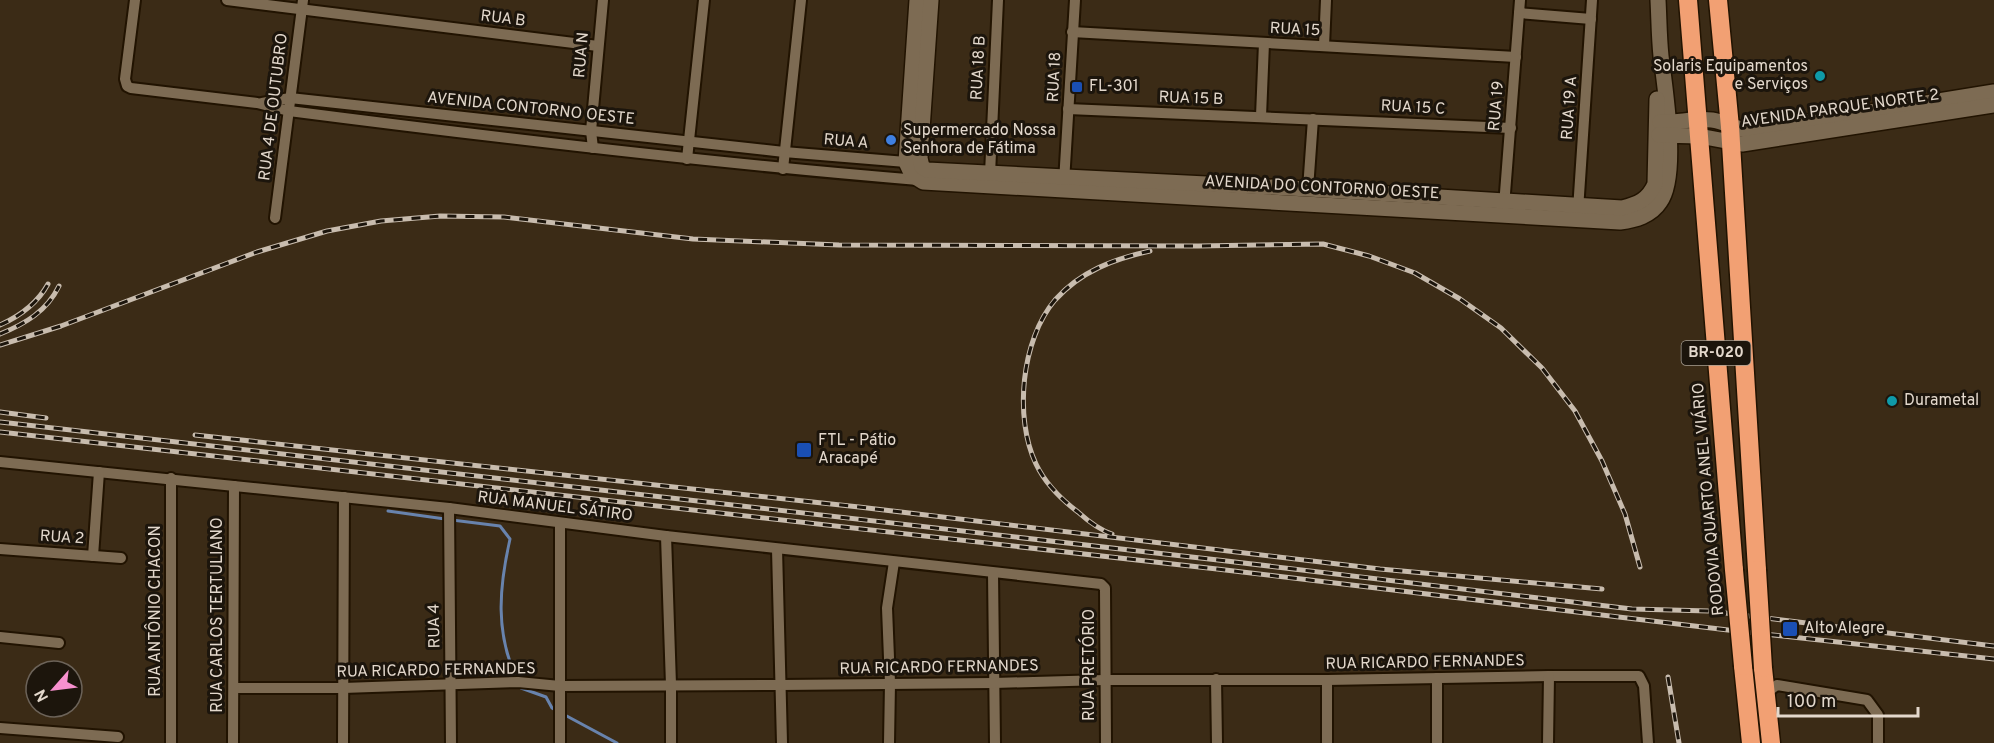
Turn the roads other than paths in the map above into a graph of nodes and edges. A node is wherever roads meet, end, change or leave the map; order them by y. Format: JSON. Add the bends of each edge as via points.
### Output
{"nodes":[{"id":1,"x":135,"y":0,"type":"edge"},
{"id":2,"x":227,"y":0,"type":"edge"},
{"id":3,"x":603,"y":0,"type":"edge"},
{"id":4,"x":704,"y":0,"type":"edge"},
{"id":5,"x":801,"y":0,"type":"edge"},
{"id":6,"x":917,"y":0,"type":"edge"},
{"id":7,"x":931,"y":0,"type":"edge"},
{"id":8,"x":998,"y":0,"type":"edge"},
{"id":9,"x":1075,"y":0,"type":"edge"},
{"id":10,"x":1326,"y":0,"type":"edge"},
{"id":11,"x":1520,"y":0,"type":"edge"},
{"id":12,"x":1592,"y":0,"type":"edge"},
{"id":13,"x":1658,"y":0,"type":"edge"},
{"id":14,"x":1688,"y":0,"type":"edge"},
{"id":15,"x":1718,"y":0,"type":"edge"},
{"id":16,"x":302,"y":5,"type":"edge"},
{"id":17,"x":1519,"y":13,"type":"junction"},
{"id":18,"x":1591,"y":19,"type":"junction"},
{"id":19,"x":1072,"y":33,"type":"junction"},
{"id":20,"x":1264,"y":43,"type":"junction"},
{"id":21,"x":598,"y":46,"type":"junction"},
{"id":22,"x":1324,"y":46,"type":"junction"},
{"id":23,"x":1516,"y":57,"type":"junction"},
{"id":24,"x":1994,"y":92,"type":"edge"},
{"id":25,"x":290,"y":99,"type":"junction"},
{"id":26,"x":1975,"y":101,"type":"junction"},
{"id":27,"x":257,"y":104,"type":"junction"},
{"id":28,"x":1994,"y":105,"type":"edge"},
{"id":29,"x":1068,"y":109,"type":"junction"},
{"id":30,"x":289,"y":111,"type":"junction"},
{"id":31,"x":429,"y":113,"type":"junction"},
{"id":32,"x":1261,"y":116,"type":"junction"},
{"id":33,"x":1313,"y":119,"type":"junction"},
{"id":34,"x":1510,"y":128,"type":"junction"},
{"id":35,"x":1698,"y":128,"type":"junction"},
{"id":36,"x":427,"y":129,"type":"junction"},
{"id":37,"x":1662,"y":129,"type":"junction"},
{"id":38,"x":591,"y":131,"type":"junction"},
{"id":39,"x":1731,"y":134,"type":"junction"},
{"id":40,"x":688,"y":141,"type":"junction"},
{"id":41,"x":593,"y":148,"type":"junction"},
{"id":42,"x":784,"y":152,"type":"junction"},
{"id":43,"x":821,"y":155,"type":"junction"},
{"id":44,"x":844,"y":157,"type":"junction"},
{"id":45,"x":687,"y":159,"type":"junction"},
{"id":46,"x":913,"y":160,"type":"junction"},
{"id":47,"x":783,"y":169,"type":"junction"},
{"id":48,"x":820,"y":172,"type":"junction"},
{"id":49,"x":843,"y":174,"type":"junction"},
{"id":50,"x":990,"y":174,"type":"junction"},
{"id":51,"x":919,"y":180,"type":"junction"},
{"id":52,"x":1064,"y":185,"type":"junction"},
{"id":53,"x":1308,"y":189,"type":"junction"},
{"id":54,"x":1205,"y":192,"type":"junction"},
{"id":55,"x":1356,"y":199,"type":"junction"},
{"id":56,"x":1504,"y":208,"type":"junction"},
{"id":57,"x":1577,"y":212,"type":"junction"},
{"id":58,"x":275,"y":218,"type":"dead end"},
{"id":59,"x":0,"y":462,"type":"edge"},
{"id":60,"x":99,"y":472,"type":"junction"},
{"id":61,"x":171,"y":478,"type":"junction"},
{"id":62,"x":234,"y":486,"type":"junction"},
{"id":63,"x":344,"y":497,"type":"junction"},
{"id":64,"x":449,"y":508,"type":"junction"},
{"id":65,"x":560,"y":523,"type":"junction"},
{"id":66,"x":666,"y":536,"type":"junction"},
{"id":67,"x":0,"y":549,"type":"edge"},
{"id":68,"x":777,"y":549,"type":"junction"},
{"id":69,"x":93,"y":556,"type":"junction"},
{"id":70,"x":121,"y":558,"type":"dead end"},
{"id":71,"x":894,"y":562,"type":"junction"},
{"id":72,"x":993,"y":573,"type":"junction"},
{"id":73,"x":1104,"y":587,"type":"joint"},
{"id":74,"x":0,"y":638,"type":"edge"},
{"id":75,"x":59,"y":643,"type":"dead end"},
{"id":76,"x":1549,"y":676,"type":"junction"},
{"id":77,"x":1437,"y":678,"type":"junction"},
{"id":78,"x":1216,"y":679,"type":"junction"},
{"id":79,"x":1104,"y":680,"type":"junction"},
{"id":80,"x":1327,"y":680,"type":"junction"},
{"id":81,"x":450,"y":683,"type":"junction"},
{"id":82,"x":890,"y":683,"type":"junction"},
{"id":83,"x":994,"y":683,"type":"junction"},
{"id":84,"x":671,"y":685,"type":"junction"},
{"id":85,"x":782,"y":685,"type":"junction"},
{"id":86,"x":560,"y":686,"type":"junction"},
{"id":87,"x":234,"y":688,"type":"junction"},
{"id":88,"x":343,"y":688,"type":"junction"},
{"id":89,"x":1766,"y":693,"type":"junction"},
{"id":90,"x":0,"y":728,"type":"edge"},
{"id":91,"x":118,"y":737,"type":"dead end"},
{"id":92,"x":171,"y":743,"type":"edge"},
{"id":93,"x":233,"y":743,"type":"edge"},
{"id":94,"x":343,"y":743,"type":"edge"},
{"id":95,"x":451,"y":743,"type":"edge"},
{"id":96,"x":560,"y":743,"type":"edge"},
{"id":97,"x":671,"y":743,"type":"edge"},
{"id":98,"x":782,"y":743,"type":"edge"},
{"id":99,"x":889,"y":743,"type":"edge"},
{"id":100,"x":995,"y":743,"type":"edge"},
{"id":101,"x":1106,"y":743,"type":"edge"},
{"id":102,"x":1217,"y":743,"type":"edge"},
{"id":103,"x":1327,"y":743,"type":"edge"},
{"id":104,"x":1437,"y":743,"type":"edge"},
{"id":105,"x":1548,"y":743,"type":"edge"},
{"id":106,"x":1648,"y":743,"type":"edge"},
{"id":107,"x":1750,"y":743,"type":"edge"},
{"id":108,"x":1771,"y":743,"type":"edge"},
{"id":109,"x":1878,"y":743,"type":"edge"}],
"edges":[{"from":1,"to":27,"type":"street","name":"AVENIDA CONTORNO OESTE","via":[[125,79],[128,86]]},
{"from":2,"to":16,"type":"street","name":"RUA B"},
{"from":3,"to":21,"type":"street","name":"RUA N"},
{"from":4,"to":40,"type":"street"},
{"from":5,"to":42,"type":"street"},
{"from":6,"to":46,"type":"street"},
{"from":7,"to":46,"type":"street"},
{"from":8,"to":50,"type":"street","name":"RUA 18 B"},
{"from":9,"to":19,"type":"street","name":"RUA 18"},
{"from":10,"to":22,"type":"street"},
{"from":11,"to":17,"type":"street","name":"RUA 19"},
{"from":12,"to":18,"type":"street","name":"RUA 19 A"},
{"from":13,"to":37,"type":"street"},
{"from":14,"to":35,"type":"highway","name":"RODOVIA QUARTO ANEL VIÁRIO","number":"BR-020"},
{"from":15,"to":39,"type":"highway","number":"BR-020"},
{"from":16,"to":21,"type":"street","name":"RUA B"},
{"from":16,"to":25,"type":"street","name":"RUA 4 DE OUTUBRO"},
{"from":17,"to":18,"type":"street"},
{"from":17,"to":23,"type":"street","name":"RUA 19"},
{"from":18,"to":57,"type":"street","name":"RUA 19 A"},
{"from":19,"to":20,"type":"street","name":"RUA 15"},
{"from":19,"to":29,"type":"street","name":"RUA 18"},
{"from":20,"to":22,"type":"street","name":"RUA 15"},
{"from":20,"to":32,"type":"street"},
{"from":21,"to":38,"type":"street","name":"RUA N"},
{"from":22,"to":23,"type":"street","name":"RUA 15"},
{"from":23,"to":34,"type":"street","name":"RUA 19"},
{"from":24,"to":26,"type":"street","name":"AVENIDA PARQUE NORTE 2"},
{"from":25,"to":27,"type":"street","name":"AVENIDA CONTORNO OESTE"},
{"from":25,"to":30,"type":"street","name":"RUA 4 DE OUTUBRO"},
{"from":25,"to":31,"type":"street","name":"AVENIDA CONTORNO OESTE"},
{"from":26,"to":28,"type":"street","name":"AVENIDA PARQUE NORTE 2"},
{"from":26,"to":39,"type":"street","name":"AVENIDA PARQUE NORTE 2","via":[[1742,144]]},
{"from":27,"to":30,"type":"street","name":"AVENIDA CONTORNO OESTE"},
{"from":29,"to":32,"type":"street","name":"RUA 15 B"},
{"from":29,"to":52,"type":"street","name":"RUA 18"},
{"from":30,"to":36,"type":"street","name":"AVENIDA CONTORNO OESTE"},
{"from":30,"to":58,"type":"street","name":"RUA 4 DE OUTUBRO"},
{"from":31,"to":36,"type":"street"},
{"from":31,"to":38,"type":"street","name":"AVENIDA CONTORNO OESTE"},
{"from":32,"to":33,"type":"street","name":"RUA 15 B"},
{"from":33,"to":34,"type":"street","name":"RUA 15 C"},
{"from":33,"to":53,"type":"street"},
{"from":34,"to":56,"type":"street","name":"RUA 19"},
{"from":35,"to":37,"type":"street","name":"AVENIDA PARQUE NORTE 2"},
{"from":35,"to":39,"type":"street","name":"AVENIDA PARQUE NORTE 2","via":[[1723,122]]},
{"from":35,"to":107,"type":"highway","name":"RODOVIA QUARTO ANEL VIÁRIO","number":"BR-020","bridge":true},
{"from":36,"to":41,"type":"street","name":"AVENIDA CONTORNO OESTE"},
{"from":37,"to":57,"type":"street","name":"AVENIDA DO CONTORNO OESTE","via":[[1651,194],[1622,208]]},
{"from":38,"to":40,"type":"street","name":"AVENIDA CONTORNO OESTE"},
{"from":38,"to":41,"type":"street","name":"RUA N"},
{"from":39,"to":89,"type":"highway","number":"BR-020","bridge":true},
{"from":40,"to":42,"type":"street","name":"AVENIDA CONTORNO OESTE"},
{"from":40,"to":45,"type":"street"},
{"from":41,"to":45,"type":"street","name":"AVENIDA CONTORNO OESTE"},
{"from":42,"to":43,"type":"street","name":"RUA A"},
{"from":42,"to":47,"type":"street"},
{"from":43,"to":44,"type":"street","name":"RUA A"},
{"from":43,"to":48,"type":"street"},
{"from":44,"to":46,"type":"street","name":"RUA A"},
{"from":44,"to":49,"type":"street"},
{"from":45,"to":47,"type":"street","name":"AVENIDA CONTORNO OESTE"},
{"from":46,"to":50,"type":"street","name":"AVENIDA DO CONTORNO OESTE","via":[[925,170]]},
{"from":46,"to":51,"type":"street","via":[[910,172]]},
{"from":47,"to":48,"type":"street","name":"AVENIDA CONTORNO OESTE"},
{"from":48,"to":49,"type":"street","name":"AVENIDA CONTORNO OESTE"},
{"from":49,"to":51,"type":"street","name":"AVENIDA CONTORNO OESTE"},
{"from":50,"to":52,"type":"street","name":"AVENIDA DO CONTORNO OESTE"},
{"from":51,"to":52,"type":"street","name":"AVENIDA DO CONTORNO OESTE"},
{"from":52,"to":54,"type":"street","name":"AVENIDA DO CONTORNO OESTE"},
{"from":53,"to":54,"type":"street","name":"AVENIDA DO CONTORNO OESTE"},
{"from":53,"to":55,"type":"street","name":"AVENIDA DO CONTORNO OESTE"},
{"from":54,"to":55,"type":"street","name":"AVENIDA DO CONTORNO OESTE"},
{"from":55,"to":56,"type":"street","name":"AVENIDA DO CONTORNO OESTE"},
{"from":56,"to":57,"type":"street","name":"AVENIDA DO CONTORNO OESTE"},
{"from":59,"to":60,"type":"street","name":"RUA MANUEL SÁTIRO"},
{"from":60,"to":61,"type":"street","name":"RUA MANUEL SÁTIRO"},
{"from":60,"to":69,"type":"street"},
{"from":61,"to":62,"type":"street","name":"RUA MANUEL SÁTIRO"},
{"from":61,"to":92,"type":"street","name":"RUA ANTÔNIO CHACON"},
{"from":62,"to":63,"type":"street","name":"RUA MANUEL SÁTIRO"},
{"from":62,"to":87,"type":"street","name":"RUA CARLOS TERTULIANO"},
{"from":63,"to":64,"type":"street","name":"RUA MANUEL SÁTIRO"},
{"from":63,"to":88,"type":"street"},
{"from":64,"to":65,"type":"street","name":"RUA MANUEL SÁTIRO"},
{"from":64,"to":81,"type":"street","name":"RUA 4"},
{"from":65,"to":66,"type":"street","name":"RUA MANUEL SÁTIRO"},
{"from":65,"to":86,"type":"street"},
{"from":66,"to":68,"type":"street","name":"RUA MANUEL SÁTIRO"},
{"from":66,"to":84,"type":"street"},
{"from":67,"to":69,"type":"street","name":"RUA 2"},
{"from":68,"to":71,"type":"street","name":"RUA MANUEL SÁTIRO"},
{"from":68,"to":85,"type":"street"},
{"from":69,"to":70,"type":"street","name":"RUA 2"},
{"from":71,"to":72,"type":"street","name":"RUA MANUEL SÁTIRO"},
{"from":71,"to":82,"type":"street","via":[[887,608]]},
{"from":72,"to":73,"type":"street","name":"RUA MANUEL SÁTIRO"},
{"from":72,"to":83,"type":"street"},
{"from":73,"to":79,"type":"street","name":"RUA PRETÓRIO"},
{"from":74,"to":75,"type":"street"},
{"from":76,"to":77,"type":"street","name":"RUA RICARDO FERNANDES"},
{"from":76,"to":105,"type":"street"},
{"from":76,"to":106,"type":"street","name":"RUA RICARDO FERNANDES","via":[[1639,676],[1643,682]]},
{"from":77,"to":80,"type":"street","name":"RUA RICARDO FERNANDES"},
{"from":77,"to":104,"type":"street"},
{"from":78,"to":79,"type":"street","name":"RUA RICARDO FERNANDES"},
{"from":78,"to":80,"type":"street","name":"RUA RICARDO FERNANDES"},
{"from":78,"to":102,"type":"street"},
{"from":79,"to":83,"type":"street","name":"RUA RICARDO FERNANDES"},
{"from":79,"to":101,"type":"street","name":"RUA PRETÓRIO"},
{"from":80,"to":103,"type":"street"},
{"from":81,"to":86,"type":"street","name":"RUA RICARDO FERNANDES"},
{"from":81,"to":88,"type":"street","name":"RUA RICARDO FERNANDES"},
{"from":81,"to":95,"type":"street","name":"RUA 4"},
{"from":82,"to":83,"type":"street","name":"RUA RICARDO FERNANDES"},
{"from":82,"to":85,"type":"street","name":"RUA RICARDO FERNANDES"},
{"from":82,"to":99,"type":"street"},
{"from":83,"to":100,"type":"street"},
{"from":84,"to":85,"type":"street","name":"RUA RICARDO FERNANDES"},
{"from":84,"to":86,"type":"street","name":"RUA RICARDO FERNANDES"},
{"from":84,"to":97,"type":"street"},
{"from":85,"to":98,"type":"street"},
{"from":86,"to":96,"type":"street"},
{"from":87,"to":88,"type":"street","name":"RUA RICARDO FERNANDES"},
{"from":87,"to":93,"type":"street","name":"RUA CARLOS TERTULIANO"},
{"from":88,"to":94,"type":"street"},
{"from":89,"to":108,"type":"highway","number":"BR-020"},
{"from":89,"to":109,"type":"street","via":[[1777,685],[1868,700],[1878,715]]},
{"from":90,"to":91,"type":"street"}]}
